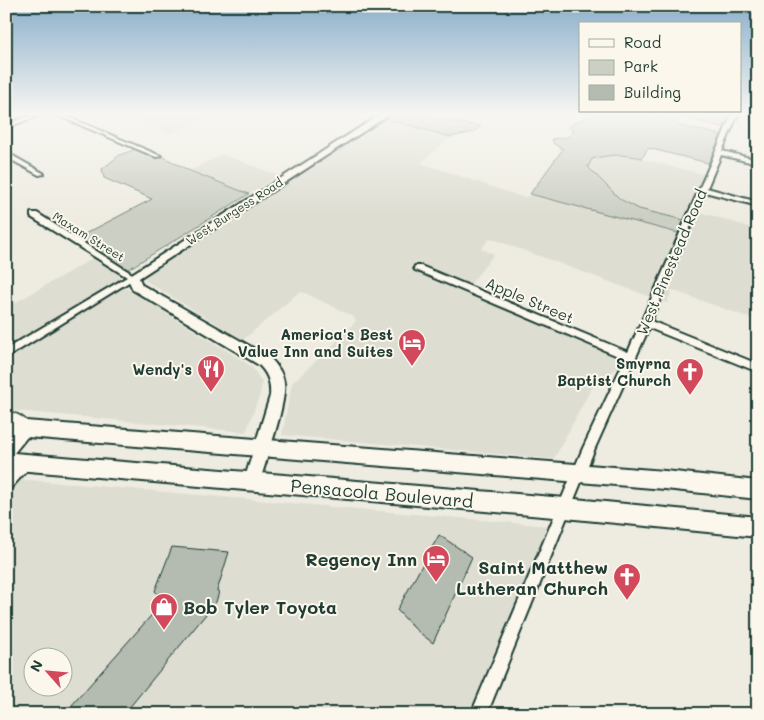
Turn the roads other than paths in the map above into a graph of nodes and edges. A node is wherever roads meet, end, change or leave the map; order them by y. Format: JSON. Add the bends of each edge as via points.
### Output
{"nodes":[{"id":1,"x":138,"y":148,"type":"edge"},
{"id":2,"x":334,"y":148,"type":"edge"},
{"id":3,"x":720,"y":148,"type":"edge"},
{"id":4,"x":718,"y":152,"type":"junction"},
{"id":5,"x":6,"y":154,"type":"edge"},
{"id":6,"x":158,"y":156,"type":"dead end"},
{"id":7,"x":758,"y":162,"type":"edge"},
{"id":8,"x":41,"y":174,"type":"dead end"},
{"id":9,"x":702,"y":189,"type":"junction"},
{"id":10,"x":758,"y":204,"type":"edge"},
{"id":11,"x":34,"y":215,"type":"dead end"},
{"id":12,"x":418,"y":268,"type":"dead end"},
{"id":13,"x":132,"y":277,"type":"junction"},
{"id":14,"x":646,"y":323,"type":"junction"},
{"id":15,"x":6,"y":354,"type":"edge"},
{"id":16,"x":630,"y":357,"type":"junction"},
{"id":17,"x":758,"y":368,"type":"edge"},
{"id":18,"x":11,"y":433,"type":"edge"},
{"id":19,"x":261,"y":448,"type":"junction"},
{"id":20,"x":6,"y":461,"type":"edge"},
{"id":21,"x":26,"y":463,"type":"junction"},
{"id":22,"x":578,"y":474,"type":"junction"},
{"id":23,"x":252,"y":481,"type":"junction"},
{"id":24,"x":6,"y":485,"type":"edge"},
{"id":25,"x":758,"y":490,"type":"edge"},
{"id":26,"x":565,"y":508,"type":"junction"},
{"id":27,"x":758,"y":527,"type":"edge"},
{"id":28,"x":479,"y":714,"type":"edge"}],
"edges":[{"from":1,"to":6,"type":"street"},
{"from":2,"to":13,"type":"main road","name":"West Burgess Road"},
{"from":3,"to":4,"type":"street","name":"West Pinestead Road"},
{"from":4,"to":7,"type":"street"},
{"from":4,"to":9,"type":"street","name":"West Pinestead Road"},
{"from":5,"to":8,"type":"street"},
{"from":9,"to":10,"type":"street"},
{"from":9,"to":14,"type":"street","name":"West Pinestead Road"},
{"from":11,"to":13,"type":"street","name":"Maxam Street"},
{"from":12,"to":16,"type":"street","name":"Apple Street"},
{"from":13,"to":15,"type":"street","name":"West Burgess Road"},
{"from":13,"to":19,"type":"main road","via":[[137,286],[270,367],[278,393]]},
{"from":14,"to":16,"type":"street","name":"West Pinestead Road"},
{"from":14,"to":17,"type":"street"},
{"from":16,"to":22,"type":"street","name":"West Pinestead Road"},
{"from":18,"to":19,"type":"main road","via":[[108,436]]},
{"from":19,"to":22,"type":"main road"},
{"from":19,"to":23,"type":"main road"},
{"from":20,"to":21,"type":"main road","name":"Pensacola Boulevard"},
{"from":21,"to":23,"type":"main road","name":"Pensacola Boulevard"},
{"from":21,"to":24,"type":"street"},
{"from":22,"to":25,"type":"main road"},
{"from":22,"to":26,"type":"street","name":"West Pinestead Road"},
{"from":23,"to":26,"type":"main road","name":"Pensacola Boulevard"},
{"from":26,"to":27,"type":"main road","name":"Pensacola Boulevard"},
{"from":26,"to":28,"type":"street","name":"West Pinestead Road"}]}
